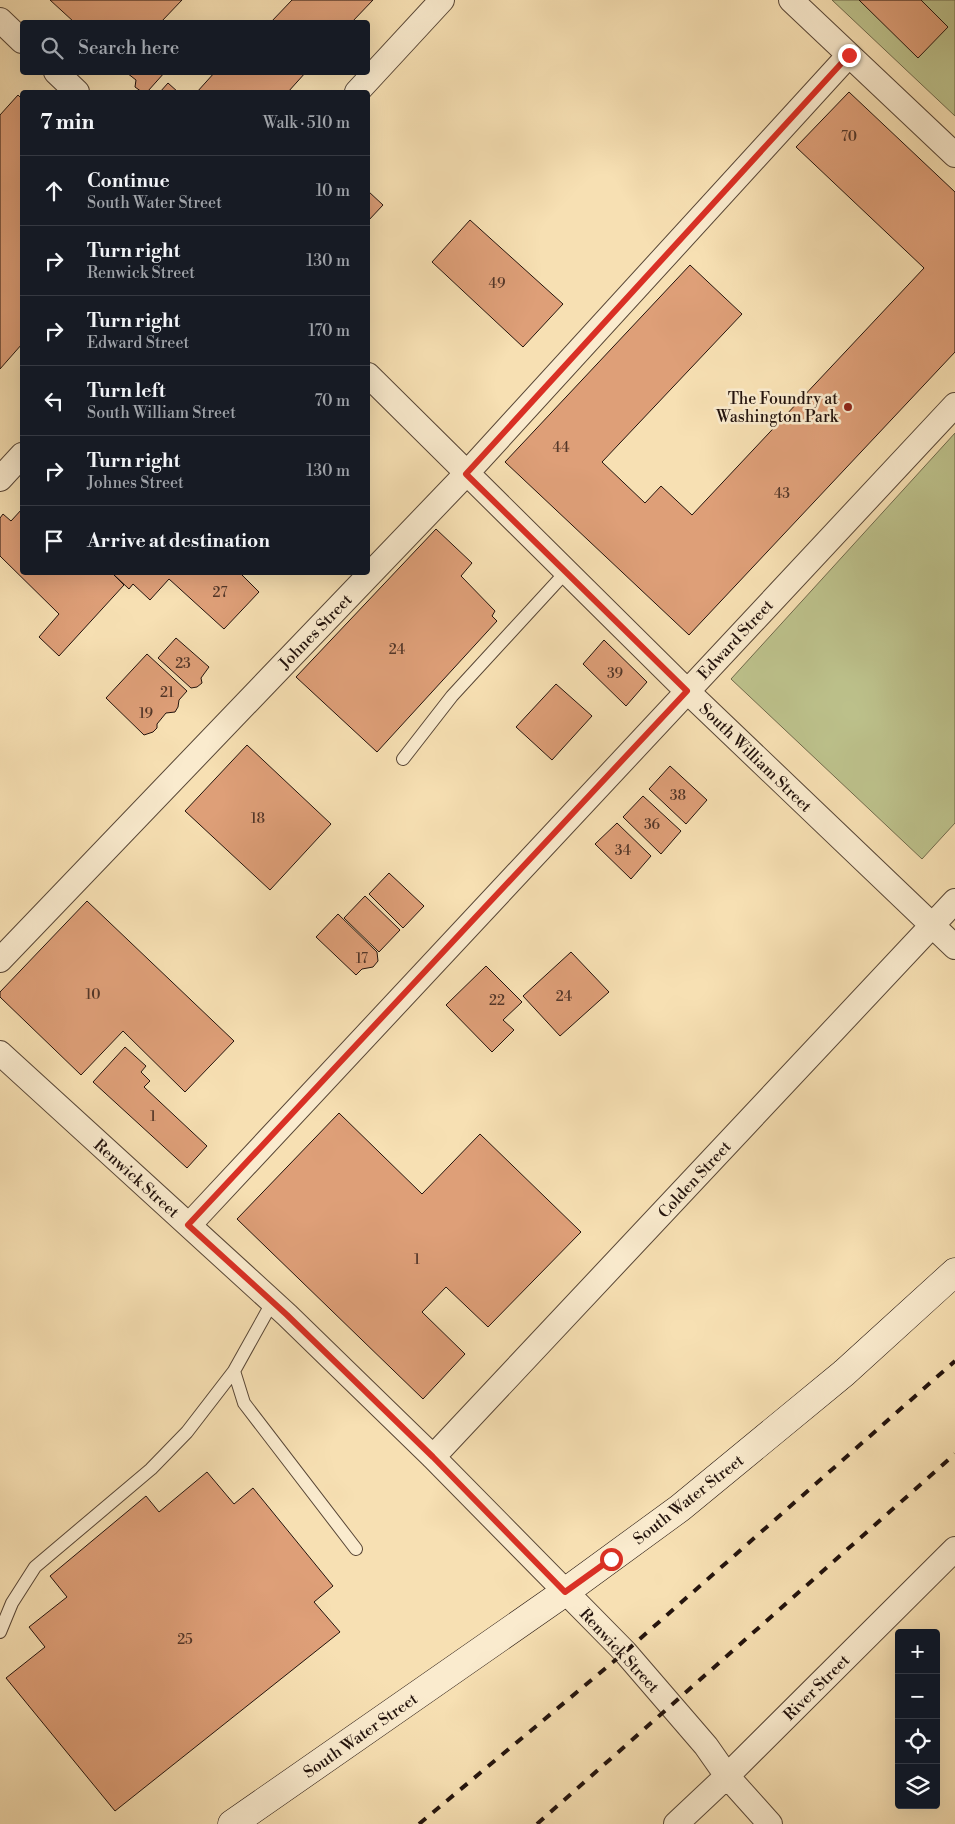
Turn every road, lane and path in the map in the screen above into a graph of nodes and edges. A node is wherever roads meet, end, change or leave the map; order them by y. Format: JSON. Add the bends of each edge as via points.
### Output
{"nodes":[{"id":1,"x":442,"y":0,"type":"edge"},
{"id":2,"x":791,"y":0,"type":"edge"},
{"id":3,"x":0,"y":20,"type":"edge"},
{"id":4,"x":20,"y":39,"type":"edge"},
{"id":5,"x":849,"y":55,"type":"junction"},
{"id":6,"x":59,"y":75,"type":"edge"},
{"id":7,"x":75,"y":90,"type":"edge"},
{"id":8,"x":360,"y":90,"type":"edge"},
{"id":9,"x":955,"y":155,"type":"edge"},
{"id":10,"x":370,"y":377,"type":"edge"},
{"id":11,"x":955,"y":405,"type":"edge"},
{"id":12,"x":20,"y":457,"type":"edge"},
{"id":13,"x":466,"y":474,"type":"junction"},
{"id":14,"x":0,"y":479,"type":"edge"},
{"id":15,"x":566,"y":572,"type":"junction"},
{"id":16,"x":370,"y":574,"type":"edge"},
{"id":17,"x":369,"y":575,"type":"edge"},
{"id":18,"x":687,"y":691,"type":"junction"},
{"id":19,"x":403,"y":759,"type":"dead end"},
{"id":20,"x":955,"y":901,"type":"edge"},
{"id":21,"x":933,"y":925,"type":"junction"},
{"id":22,"x":955,"y":947,"type":"edge"},
{"id":23,"x":0,"y":960,"type":"edge"},
{"id":24,"x":0,"y":1053,"type":"edge"},
{"id":25,"x":188,"y":1225,"type":"junction"},
{"id":26,"x":955,"y":1272,"type":"edge"},
{"id":27,"x":273,"y":1302,"type":"junction"},
{"id":28,"x":234,"y":1371,"type":"junction"},
{"id":29,"x":433,"y":1457,"type":"junction"},
{"id":30,"x":356,"y":1549,"type":"dead end"},
{"id":31,"x":955,"y":1549,"type":"edge"},
{"id":32,"x":565,"y":1592,"type":"junction"},
{"id":33,"x":0,"y":1632,"type":"edge"},
{"id":34,"x":727,"y":1776,"type":"junction"},
{"id":35,"x":232,"y":1824,"type":"edge"},
{"id":36,"x":676,"y":1824,"type":"edge"},
{"id":37,"x":770,"y":1824,"type":"edge"}],
"edges":[{"from":1,"to":8,"type":"street"},
{"from":2,"to":5,"type":"street"},
{"from":3,"to":4,"type":"street"},
{"from":5,"to":9,"type":"street"},
{"from":5,"to":13,"type":"street","name":"Johnes Street"},
{"from":6,"to":7,"type":"street"},
{"from":10,"to":13,"type":"street","name":"South William Street"},
{"from":11,"to":18,"type":"street","name":"Edward Street"},
{"from":12,"to":14,"type":"street"},
{"from":13,"to":15,"type":"street","name":"South William Street"},
{"from":13,"to":16,"type":"street","name":"Johnes Street"},
{"from":15,"to":18,"type":"street","name":"South William Street"},
{"from":15,"to":19,"type":"lane","via":[[452,696]]},
{"from":17,"to":23,"type":"street","name":"Johnes Street"},
{"from":18,"to":21,"type":"street","name":"South William Street"},
{"from":18,"to":25,"type":"street","name":"Edward Street"},
{"from":20,"to":21,"type":"street","name":"Colden Street"},
{"from":21,"to":22,"type":"street","name":"South William Street"},
{"from":21,"to":29,"type":"street","name":"Colden Street"},
{"from":24,"to":25,"type":"street","name":"Renwick Street"},
{"from":25,"to":27,"type":"street","name":"Renwick Street"},
{"from":26,"to":32,"type":"street","name":"South Water Street","via":[[844,1373],[680,1508]]},
{"from":27,"to":28,"type":"lane"},
{"from":27,"to":29,"type":"street","name":"Renwick Street"},
{"from":28,"to":30,"type":"lane","via":[[244,1402]]},
{"from":28,"to":33,"type":"lane","via":[[188,1432],[151,1469],[36,1567],[12,1603]]},
{"from":29,"to":32,"type":"street","name":"Renwick Street"},
{"from":31,"to":34,"type":"street","name":"River Street"},
{"from":32,"to":34,"type":"street","name":"Renwick Street","via":[[625,1652],[706,1746]]},
{"from":32,"to":35,"type":"street","name":"South Water Street"},
{"from":34,"to":36,"type":"street","name":"River Street"},
{"from":34,"to":37,"type":"street","name":"Renwick Street"}]}
